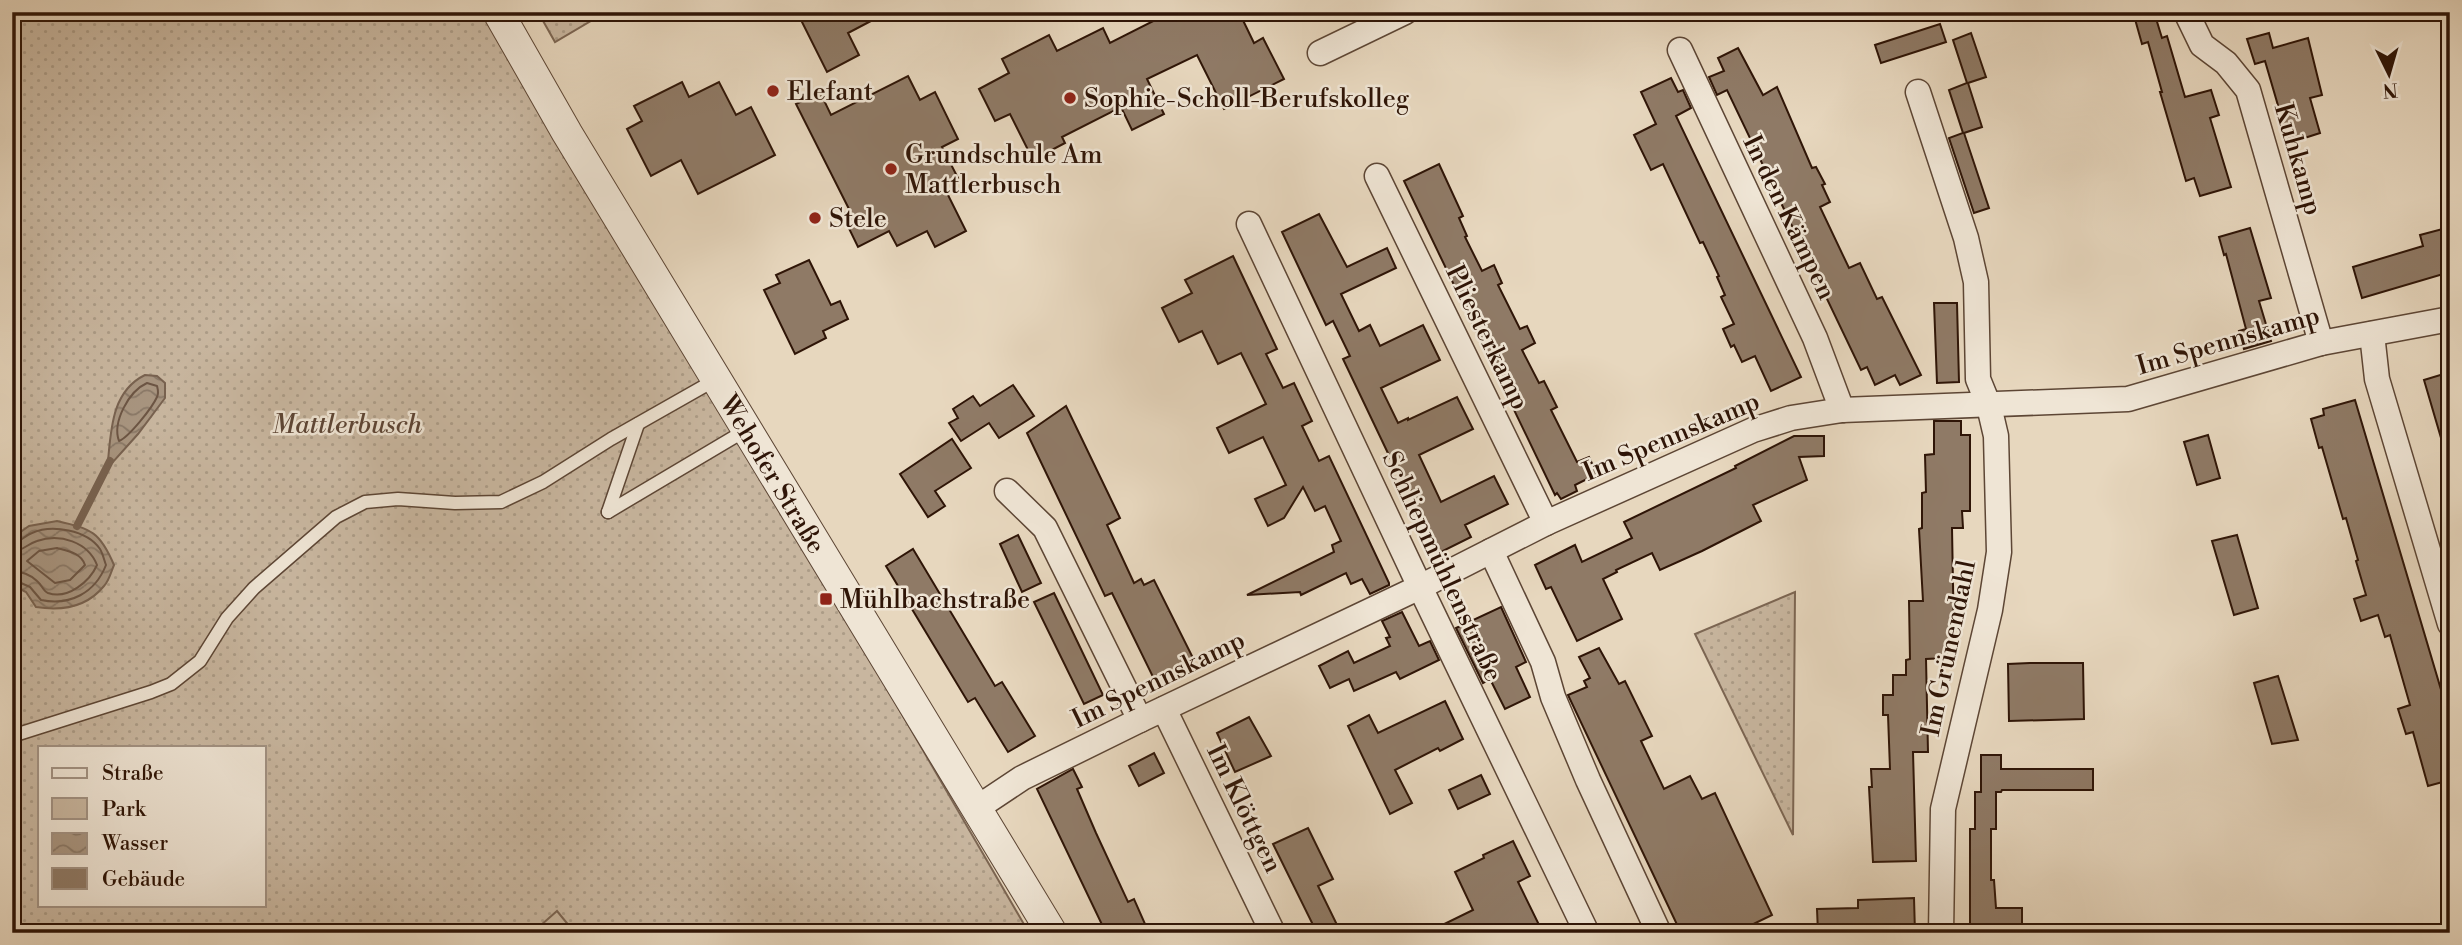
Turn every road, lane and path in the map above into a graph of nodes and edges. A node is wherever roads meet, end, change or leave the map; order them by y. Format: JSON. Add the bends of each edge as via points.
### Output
{"nodes":[{"id":1,"x":498,"y":12,"type":"edge"},
{"id":2,"x":1405,"y":12,"type":"edge"},
{"id":3,"x":2186,"y":12,"type":"edge"},
{"id":4,"x":1680,"y":50,"type":"dead end"},
{"id":5,"x":1320,"y":52,"type":"dead end"},
{"id":6,"x":1918,"y":92,"type":"dead end"},
{"id":7,"x":1377,"y":176,"type":"dead end"},
{"id":8,"x":1249,"y":224,"type":"dead end"},
{"id":9,"x":2450,"y":318,"type":"edge"},
{"id":10,"x":2372,"y":334,"type":"junction"},
{"id":11,"x":2321,"y":343,"type":"junction"},
{"id":12,"x":715,"y":380,"type":"junction"},
{"id":13,"x":1989,"y":405,"type":"junction"},
{"id":14,"x":1842,"y":410,"type":"junction"},
{"id":15,"x":638,"y":424,"type":"junction"},
{"id":16,"x":746,"y":429,"type":"junction"},
{"id":17,"x":1007,"y":491,"type":"dead end"},
{"id":18,"x":1546,"y":523,"type":"junction"},
{"id":19,"x":1491,"y":551,"type":"junction"},
{"id":20,"x":1419,"y":587,"type":"junction"},
{"id":21,"x":2450,"y":624,"type":"edge"},
{"id":22,"x":1164,"y":709,"type":"junction"},
{"id":23,"x":1140,"y":720,"type":"junction"},
{"id":24,"x":12,"y":736,"type":"edge"},
{"id":25,"x":977,"y":808,"type":"junction"},
{"id":26,"x":1052,"y":933,"type":"edge"},
{"id":27,"x":1273,"y":933,"type":"edge"},
{"id":28,"x":1587,"y":933,"type":"edge"},
{"id":29,"x":1659,"y":933,"type":"edge"},
{"id":30,"x":1941,"y":933,"type":"edge"}],
"edges":[{"from":1,"to":12,"type":"street","name":"Wehofer Straße"},
{"from":2,"to":5,"type":"street"},
{"from":3,"to":11,"type":"street","name":"Kuhkamp","via":[[2202,45],[2226,63],[2248,90]]},
{"from":4,"to":14,"type":"street","name":"In den Kämpen","via":[[1809,326]]},
{"from":6,"to":13,"type":"street","name":"Im Grünendahl","via":[[1976,282],[1978,379]]},
{"from":7,"to":18,"type":"street","name":"Pliesterkamp"},
{"from":8,"to":20,"type":"street","name":"Schliepmühlenstraße"},
{"from":9,"to":10,"type":"street","name":"Im Spennskamp"},
{"from":10,"to":11,"type":"street","name":"Im Spennskamp"},
{"from":10,"to":21,"type":"street","via":[[2377,379]]},
{"from":11,"to":13,"type":"street","name":"Im Spennskamp","via":[[2128,399]]},
{"from":12,"to":15,"type":"lane"},
{"from":12,"to":16,"type":"street","name":"Wehofer Straße"},
{"from":13,"to":14,"type":"street","name":"Im Spennskamp"},
{"from":13,"to":30,"type":"street","name":"Im Grünendahl","via":[[1996,436],[1999,552],[1990,610],[1942,809]]},
{"from":14,"to":18,"type":"street","name":"Im Spennskamp","via":[[1753,430]]},
{"from":15,"to":16,"type":"lane","via":[[608,512]]},
{"from":15,"to":24,"type":"lane","via":[[501,502],[365,502],[336,517],[254,588],[227,618],[200,661],[171,684]]},
{"from":16,"to":25,"type":"street","name":"Wehofer Straße"},
{"from":17,"to":23,"type":"street","via":[[1045,528]]},
{"from":18,"to":19,"type":"street","name":"Im Spennskamp"},
{"from":19,"to":20,"type":"street","name":"Im Spennskamp"},
{"from":19,"to":29,"type":"street","name":"Schliepmühlenstraße"},
{"from":20,"to":22,"type":"street","name":"Im Spennskamp"},
{"from":20,"to":28,"type":"street","name":"Schliepmühlenstraße"},
{"from":22,"to":23,"type":"street","name":"Im Spennskamp"},
{"from":22,"to":27,"type":"street","name":"Im Klöttgen"},
{"from":23,"to":25,"type":"street","name":"Im Spennskamp","via":[[1022,778]]},
{"from":25,"to":26,"type":"street","name":"Wehofer Straße"}]}
